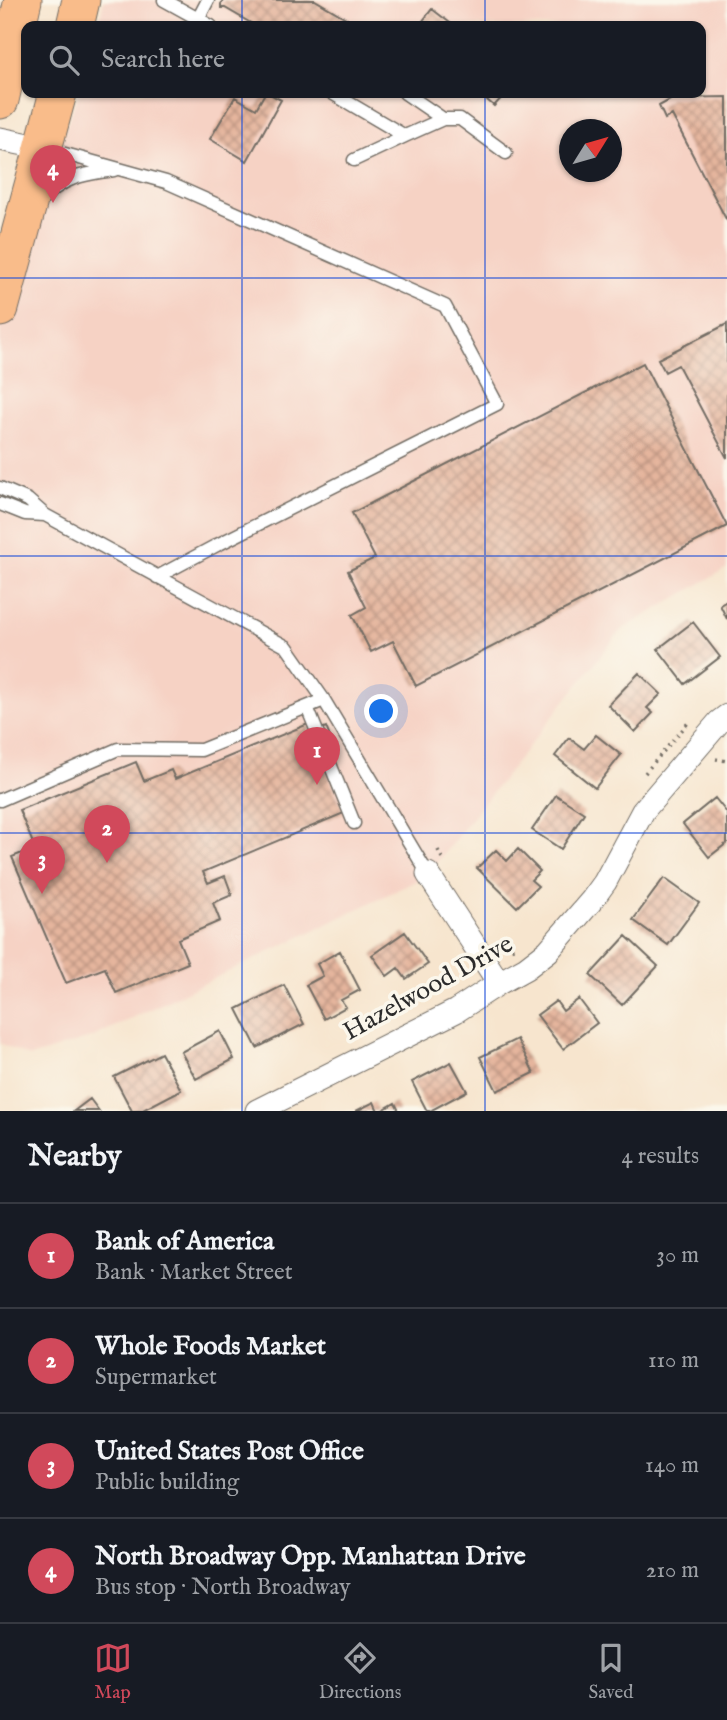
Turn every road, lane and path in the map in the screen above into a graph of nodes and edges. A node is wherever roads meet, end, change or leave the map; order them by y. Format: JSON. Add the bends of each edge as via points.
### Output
{"nodes":[{"id":1,"x":23,"y":0,"type":"edge"},
{"id":2,"x":81,"y":0,"type":"edge"},
{"id":3,"x":164,"y":0,"type":"edge"},
{"id":4,"x":208,"y":0,"type":"edge"},
{"id":5,"x":198,"y":19,"type":"junction"},
{"id":6,"x":76,"y":21,"type":"edge"},
{"id":7,"x":202,"y":21,"type":"edge"},
{"id":8,"x":57,"y":98,"type":"edge"},
{"id":9,"x":345,"y":98,"type":"edge"},
{"id":10,"x":412,"y":98,"type":"edge"},
{"id":11,"x":0,"y":100,"type":"edge"},
{"id":12,"x":443,"y":119,"type":"junction"},
{"id":13,"x":405,"y":136,"type":"junction"},
{"id":14,"x":0,"y":139,"type":"edge"},
{"id":15,"x":44,"y":148,"type":"junction"},
{"id":16,"x":506,"y":153,"type":"dead end"},
{"id":17,"x":354,"y":160,"type":"dead end"},
{"id":18,"x":120,"y":170,"type":"junction"},
{"id":19,"x":24,"y":220,"type":"junction"},
{"id":20,"x":0,"y":309,"type":"edge"},
{"id":21,"x":0,"y":488,"type":"edge"},
{"id":22,"x":0,"y":504,"type":"edge"},
{"id":23,"x":45,"y":515,"type":"junction"},
{"id":24,"x":157,"y":577,"type":"junction"},
{"id":25,"x":324,"y":700,"type":"junction"},
{"id":26,"x":307,"y":707,"type":"junction"},
{"id":27,"x":690,"y":722,"type":"dead end"},
{"id":28,"x":724,"y":723,"type":"edge"},
{"id":29,"x":642,"y":778,"type":"dead end"},
{"id":30,"x":0,"y":800,"type":"edge"},
{"id":31,"x":354,"y":823,"type":"dead end"},
{"id":32,"x":438,"y":850,"type":"dead end"},
{"id":33,"x":436,"y":868,"type":"junction"},
{"id":34,"x":492,"y":936,"type":"dead end"},
{"id":35,"x":522,"y":944,"type":"dead end"},
{"id":36,"x":499,"y":983,"type":"junction"},
{"id":37,"x":257,"y":1111,"type":"edge"}],
"edges":[{"from":1,"to":11,"type":"main road"},
{"from":2,"to":6,"type":"main road"},
{"from":3,"to":5,"type":"lane"},
{"from":4,"to":5,"type":"lane"},
{"from":5,"to":7,"type":"lane"},
{"from":8,"to":15,"type":"main road"},
{"from":9,"to":13,"type":"lane"},
{"from":10,"to":12,"type":"lane"},
{"from":12,"to":13,"type":"lane"},
{"from":12,"to":16,"type":"lane","via":[[460,119]]},
{"from":13,"to":17,"type":"lane"},
{"from":14,"to":15,"type":"street"},
{"from":15,"to":18,"type":"lane"},
{"from":15,"to":19,"type":"main road"},
{"from":18,"to":19,"type":"lane","via":[[70,178]]},
{"from":18,"to":24,"type":"lane","via":[[166,182],[445,306],[497,404]]},
{"from":19,"to":20,"type":"main road"},
{"from":21,"to":23,"type":"lane","via":[[29,500]]},
{"from":22,"to":23,"type":"lane"},
{"from":23,"to":24,"type":"lane"},
{"from":24,"to":25,"type":"lane","via":[[287,647]]},
{"from":25,"to":26,"type":"lane"},
{"from":25,"to":33,"type":"lane"},
{"from":26,"to":30,"type":"lane","via":[[201,750],[118,749]]},
{"from":26,"to":31,"type":"lane"},
{"from":27,"to":29,"type":"path"},
{"from":28,"to":36,"type":"street","name":"Hazelwood Drive","via":[[643,811],[605,882],[548,951]]},
{"from":32,"to":33,"type":"path"},
{"from":33,"to":36,"type":"street"},
{"from":34,"to":35,"type":"path","via":[[507,948]]},
{"from":36,"to":37,"type":"street","name":"Hazelwood Drive","via":[[456,1011]]}]}
